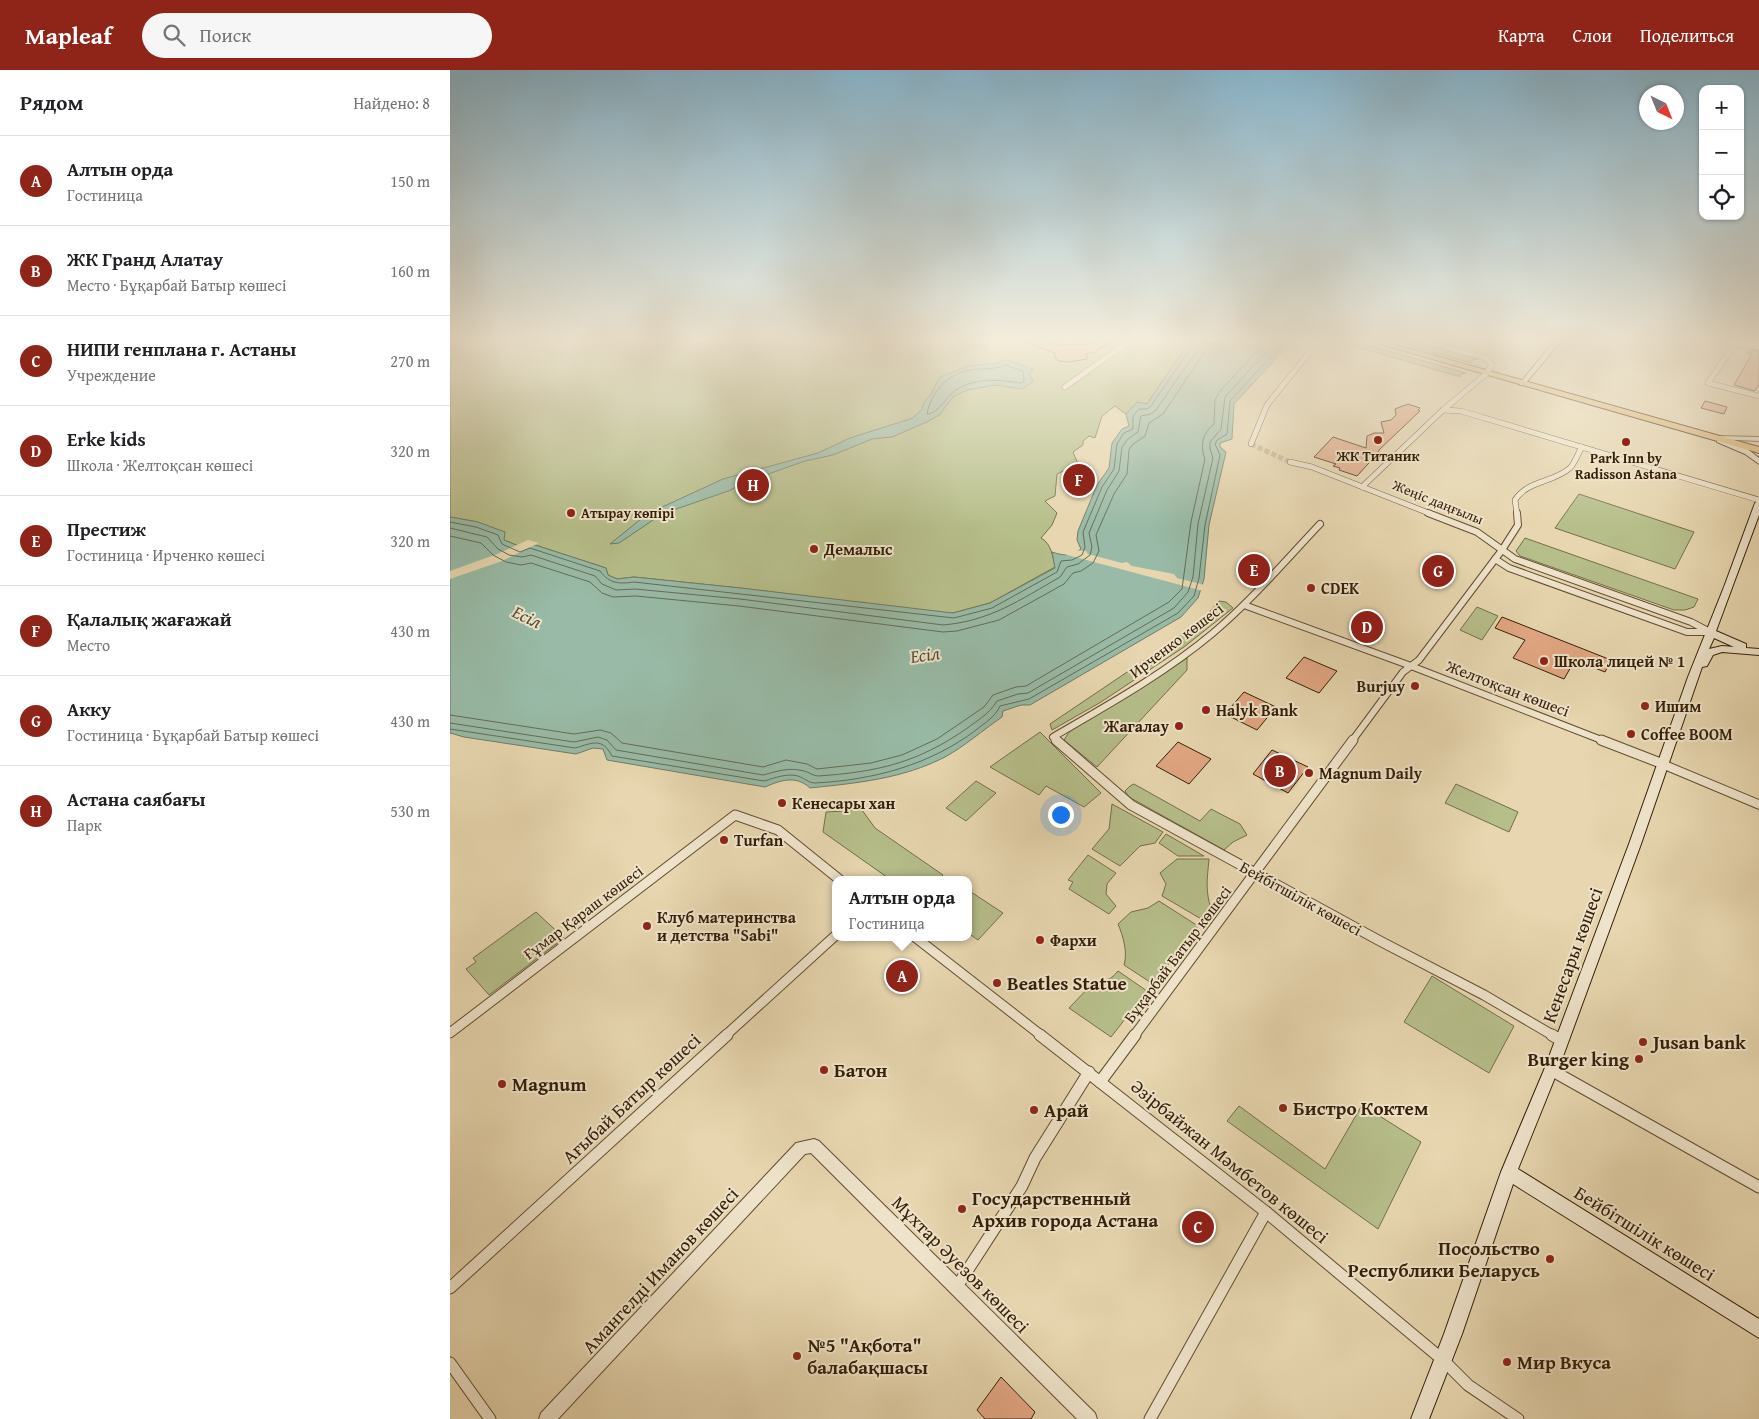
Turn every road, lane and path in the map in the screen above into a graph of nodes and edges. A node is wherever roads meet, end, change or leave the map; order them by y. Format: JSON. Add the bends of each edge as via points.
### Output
{"nodes":[{"id":1,"x":1270,"y":401,"type":"edge"},
{"id":2,"x":1454,"y":401,"type":"edge"},
{"id":3,"x":1583,"y":401,"type":"edge"},
{"id":4,"x":1443,"y":410,"type":"junction"},
{"id":5,"x":1716,"y":438,"type":"junction"},
{"id":6,"x":1759,"y":439,"type":"edge"},
{"id":7,"x":1251,"y":444,"type":"dead end"},
{"id":8,"x":1582,"y":447,"type":"junction"},
{"id":9,"x":1759,"y":450,"type":"edge"},
{"id":10,"x":1290,"y":462,"type":"tunnel mouth"},
{"id":11,"x":1759,"y":462,"type":"edge"},
{"id":12,"x":1362,"y":487,"type":"junction"},
{"id":13,"x":1759,"y":502,"type":"edge"},
{"id":14,"x":1320,"y":524,"type":"dead end"},
{"id":15,"x":1502,"y":550,"type":"junction"},
{"id":16,"x":1495,"y":558,"type":"junction"},
{"id":17,"x":1244,"y":605,"type":"junction"},
{"id":18,"x":1710,"y":632,"type":"junction"},
{"id":19,"x":1759,"y":652,"type":"edge"},
{"id":20,"x":1411,"y":666,"type":"junction"},
{"id":21,"x":1693,"y":677,"type":"junction"},
{"id":22,"x":1053,"y":737,"type":"joint"},
{"id":23,"x":1663,"y":764,"type":"junction"},
{"id":24,"x":1759,"y":805,"type":"edge"},
{"id":25,"x":1256,"y":873,"type":"junction"},
{"id":26,"x":835,"y":876,"type":"edge"},
{"id":27,"x":832,"y":939,"type":"edge"},
{"id":28,"x":920,"y":941,"type":"edge"},
{"id":29,"x":450,"y":1033,"type":"edge"},
{"id":30,"x":1562,"y":1041,"type":"junction"},
{"id":31,"x":1551,"y":1070,"type":"junction"},
{"id":32,"x":1089,"y":1072,"type":"junction"},
{"id":33,"x":1100,"y":1082,"type":"junction"},
{"id":34,"x":801,"y":1148,"type":"joint"},
{"id":35,"x":1509,"y":1172,"type":"junction"},
{"id":36,"x":1759,"y":1187,"type":"edge"},
{"id":37,"x":1266,"y":1212,"type":"junction"},
{"id":38,"x":450,"y":1288,"type":"edge"},
{"id":39,"x":956,"y":1288,"type":"junction"},
{"id":40,"x":1759,"y":1329,"type":"edge"},
{"id":41,"x":1444,"y":1360,"type":"junction"},
{"id":42,"x":450,"y":1363,"type":"edge"},
{"id":43,"x":548,"y":1418,"type":"edge"},
{"id":44,"x":490,"y":1419,"type":"edge"},
{"id":45,"x":1089,"y":1419,"type":"edge"},
{"id":46,"x":1150,"y":1419,"type":"edge"},
{"id":47,"x":1420,"y":1419,"type":"edge"},
{"id":48,"x":1518,"y":1419,"type":"edge"}],
"edges":[{"from":1,"to":7,"type":"street"},
{"from":2,"to":4,"type":"street"},
{"from":3,"to":5,"type":"main road"},
{"from":4,"to":8,"type":"street","via":[[1461,411]]},
{"from":4,"to":12,"type":"street"},
{"from":5,"to":6,"type":"street"},
{"from":5,"to":9,"type":"main road"},
{"from":5,"to":11,"type":"main road","via":[[1748,452]]},
{"from":8,"to":13,"type":"street"},
{"from":8,"to":15,"type":"street","name":"Бұқарбай Батыр көшесі","via":[[1571,467],[1556,477],[1521,490],[1515,500],[1518,526]]},
{"from":10,"to":12,"type":"street","name":"Жеңіс даңғылы"},
{"from":12,"to":15,"type":"street","name":"Жеңіс даңғылы","via":[[1477,532]]},
{"from":13,"to":18,"type":"main road","name":"Кенесары көшесі"},
{"from":14,"to":17,"type":"street","name":"Ирченко көшесі"},
{"from":15,"to":16,"type":"street","name":"Бұқарбай Батыр көшесі"},
{"from":15,"to":18,"type":"street","name":"Жеңіс даңғылы","via":[[1515,559],[1691,622]]},
{"from":16,"to":18,"type":"street","name":"Жеңіс даңғылы","via":[[1508,568],[1687,632]]},
{"from":16,"to":20,"type":"street","name":"Бұқарбай Батыр көшесі","via":[[1419,660]]},
{"from":17,"to":20,"type":"street","name":"Желтоқсан көшесі"},
{"from":17,"to":22,"type":"street","name":"Ирченко көшесі","via":[[1178,660]]},
{"from":18,"to":19,"type":"main road","name":"Жеңіс даңғылы"},
{"from":18,"to":21,"type":"main road","name":"Кенесары көшесі"},
{"from":19,"to":21,"type":"main road","via":[[1722,649],[1709,653]]},
{"from":20,"to":23,"type":"street","name":"Желтоқсан көшесі"},
{"from":20,"to":25,"type":"street","name":"Бұқарбай Батыр көшесі","via":[[1398,679]]},
{"from":21,"to":23,"type":"main road","name":"Кенесары көшесі"},
{"from":22,"to":25,"type":"street","name":"Бейбітшілік көшесі","via":[[1131,805]]},
{"from":23,"to":24,"type":"street","name":"Желтоқсан көшесі"},
{"from":23,"to":30,"type":"main road","name":"Кенесары көшесі"},
{"from":25,"to":30,"type":"street","name":"Бейбітшілік көшесі"},
{"from":25,"to":33,"type":"street","name":"Бұқарбай Батыр көшесі"},
{"from":26,"to":29,"type":"street","name":"Ғұмар Қараш көшесі","via":[[778,830],[735,815]]},
{"from":27,"to":38,"type":"street","name":"Ағыбай Батыр көшесі"},
{"from":28,"to":32,"type":"street","name":"Әзірбайжан Мәмбетов көшесі"},
{"from":30,"to":31,"type":"main road","name":"Кенесары көшесі"},
{"from":31,"to":35,"type":"main road","name":"Кенесары көшесі"},
{"from":31,"to":36,"type":"street"},
{"from":32,"to":33,"type":"street","name":"Әзірбайжан Мәмбетов көшесі"},
{"from":32,"to":39,"type":"street","via":[[1035,1158],[1022,1186]]},
{"from":33,"to":37,"type":"street","name":"Әзірбайжан Мәмбетов көшесі"},
{"from":34,"to":39,"type":"street","name":"Мұхтар Әуезов көшесі","via":[[814,1146]]},
{"from":34,"to":43,"type":"street","name":"Амангелді Иманов көшесі"},
{"from":35,"to":40,"type":"main road","name":"Бейбітшілік көшесі"},
{"from":35,"to":41,"type":"main road","name":"Кенесары көшесі"},
{"from":37,"to":41,"type":"street","name":"Әзірбайжан Мәмбетов көшесі"},
{"from":37,"to":46,"type":"street"},
{"from":39,"to":45,"type":"street","name":"Мұхтар Әуезов көшесі"},
{"from":41,"to":47,"type":"main road","name":"Кенесары көшесі"},
{"from":41,"to":48,"type":"street","name":"Әзірбайжан Мәмбетов көшесі","via":[[1468,1385]]},
{"from":42,"to":44,"type":"street"}]}
